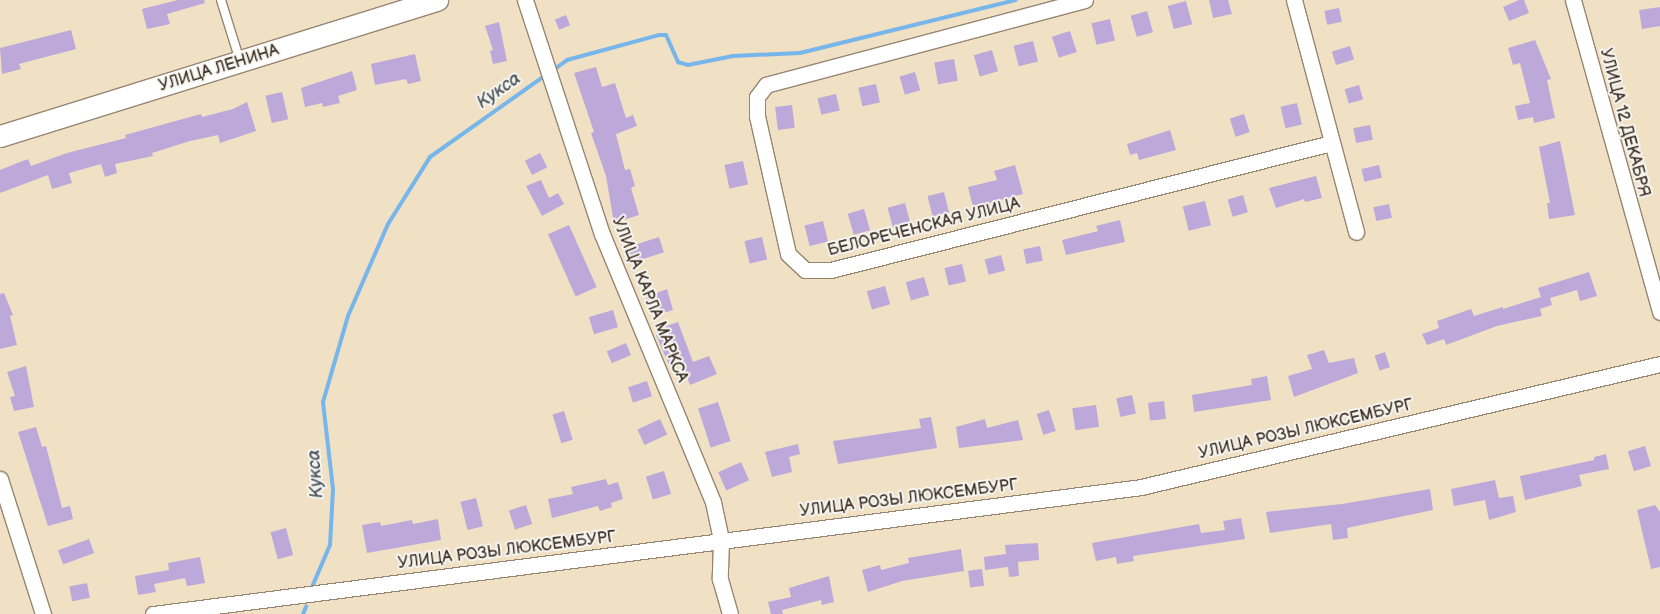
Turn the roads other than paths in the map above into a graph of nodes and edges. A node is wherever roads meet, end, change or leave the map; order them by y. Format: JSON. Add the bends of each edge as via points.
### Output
{"nodes":[{"id":1,"x":221,"y":0,"type":"edge"},
{"id":2,"x":437,"y":0,"type":"edge"},
{"id":3,"x":525,"y":0,"type":"edge"},
{"id":4,"x":1085,"y":0,"type":"edge"},
{"id":5,"x":1294,"y":0,"type":"edge"},
{"id":6,"x":1573,"y":0,"type":"edge"},
{"id":7,"x":241,"y":63,"type":"junction"},
{"id":8,"x":0,"y":136,"type":"edge"},
{"id":9,"x":1331,"y":143,"type":"junction"},
{"id":10,"x":1356,"y":232,"type":"dead end"},
{"id":11,"x":1660,"y":312,"type":"edge"},
{"id":12,"x":1660,"y":364,"type":"edge"},
{"id":13,"x":0,"y":480,"type":"edge"},
{"id":14,"x":721,"y":541,"type":"junction"},
{"id":15,"x":44,"y":614,"type":"edge"},
{"id":16,"x":153,"y":614,"type":"edge"},
{"id":17,"x":730,"y":614,"type":"edge"}],
"edges":[{"from":1,"to":7,"type":"lane"},
{"from":2,"to":7,"type":"street","name":"УЛИЦА ЛЕНИНА"},
{"from":3,"to":14,"type":"street","name":"УЛИЦА КАРЛА МАРКСА","via":[[602,234],[713,502]]},
{"from":4,"to":9,"type":"street","name":"БЕЛОРЕЧЕНСКАЯ УЛИЦА","via":[[766,84],[757,98],[757,116],[788,254],[804,270],[831,270]]},
{"from":5,"to":9,"type":"street"},
{"from":6,"to":11,"type":"street","name":"УЛИЦА 12 ДЕКАБРЯ"},
{"from":7,"to":8,"type":"street","name":"УЛИЦА ЛЕНИНА"},
{"from":9,"to":10,"type":"street"},
{"from":12,"to":14,"type":"street","name":"УЛИЦА РОЗЫ ЛЮКСЕМБУРГ","via":[[1141,487]]},
{"from":13,"to":15,"type":"street"},
{"from":14,"to":16,"type":"street","name":"УЛИЦА РОЗЫ ЛЮКСЕМБУРГ"},
{"from":14,"to":17,"type":"street","name":"УЛИЦА КАРЛА МАРКСА","via":[[720,579]]}]}
